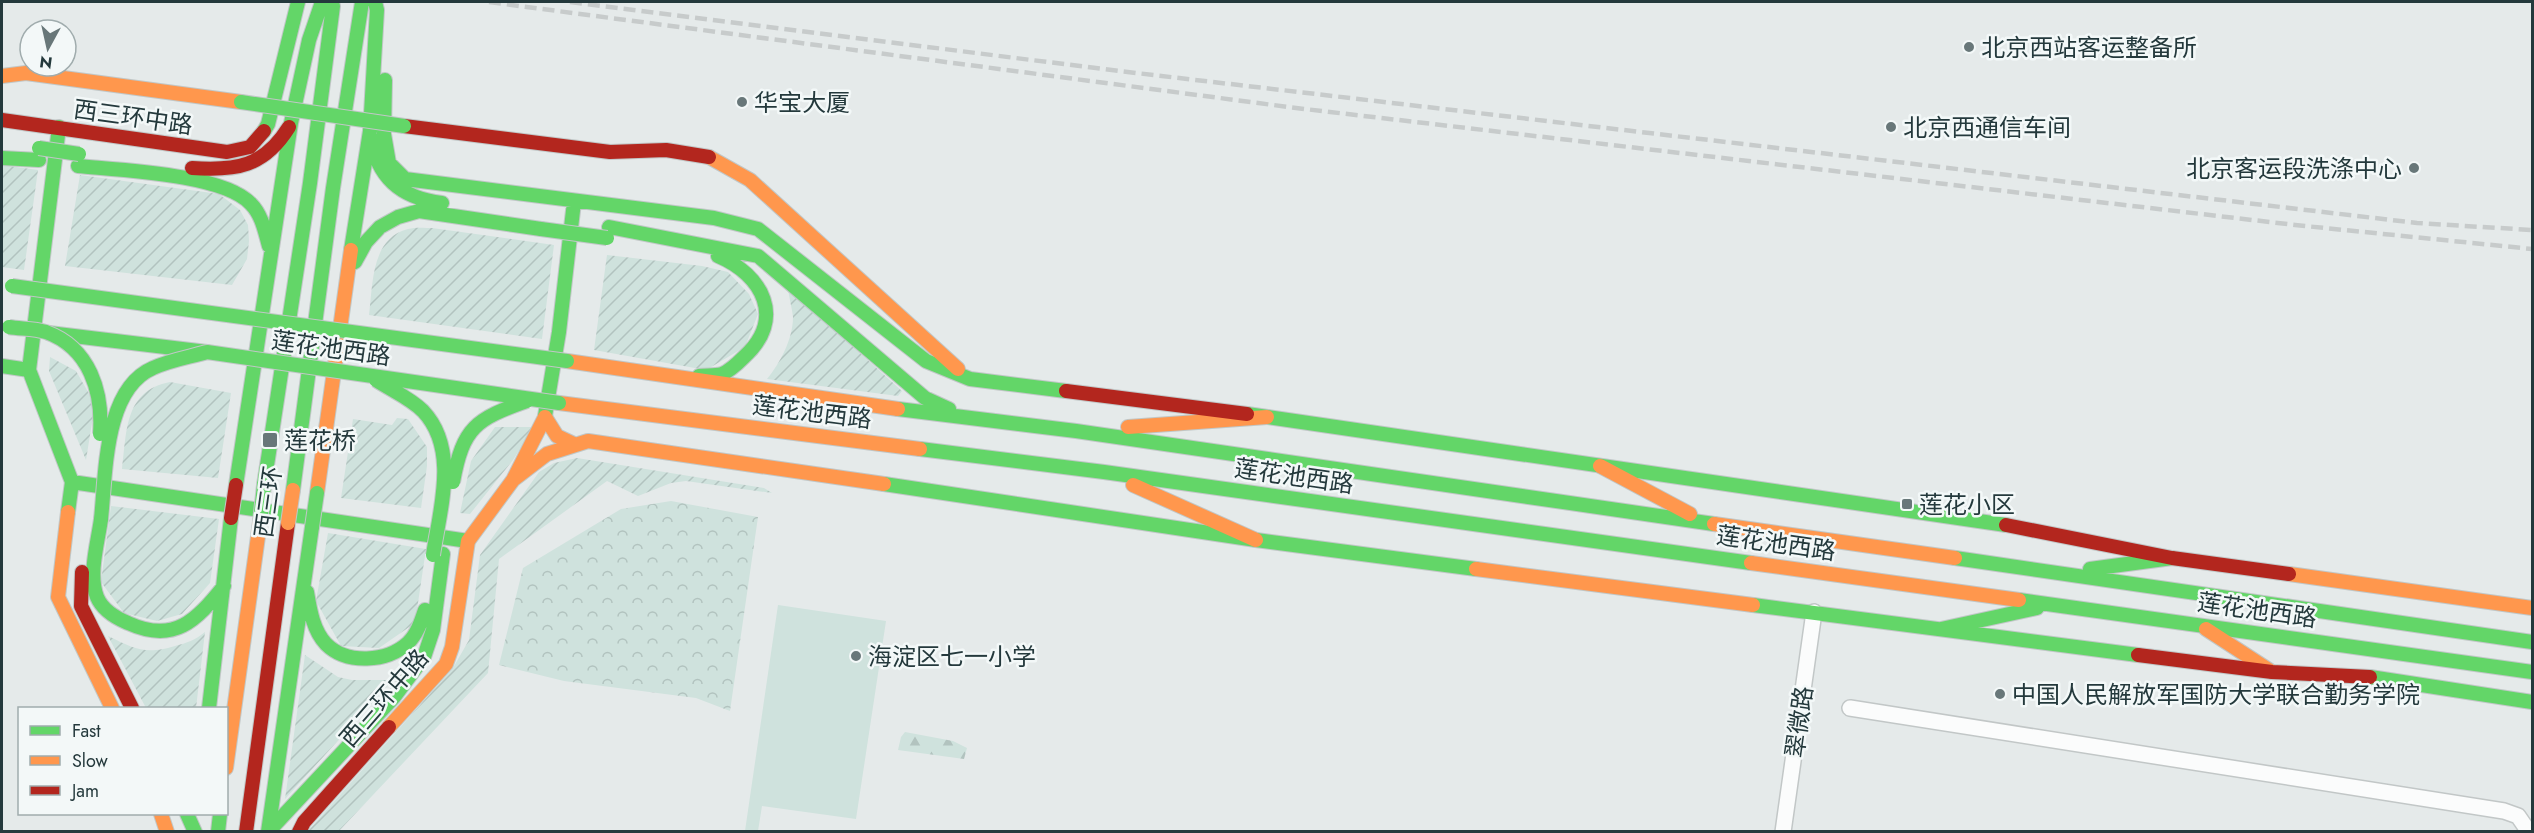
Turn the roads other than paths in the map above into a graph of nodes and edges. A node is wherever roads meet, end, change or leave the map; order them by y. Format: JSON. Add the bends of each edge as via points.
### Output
{"nodes":[{"id":1,"x":298,"y":2,"type":"edge"},
{"id":2,"x":322,"y":2,"type":"edge"},
{"id":3,"x":333,"y":2,"type":"edge"},
{"id":4,"x":362,"y":2,"type":"edge"},
{"id":5,"x":375,"y":2,"type":"edge"},
{"id":6,"x":388,"y":2,"type":"edge"},
{"id":7,"x":2,"y":76,"type":"edge"},
{"id":8,"x":2,"y":120,"type":"edge"},
{"id":9,"x":291,"y":123,"type":"junction"},
{"id":10,"x":59,"y":127,"type":"junction"},
{"id":11,"x":370,"y":131,"type":"junction"},
{"id":12,"x":2,"y":146,"type":"edge"},
{"id":13,"x":39,"y":154,"type":"junction"},
{"id":14,"x":2,"y":158,"type":"edge"},
{"id":15,"x":79,"y":160,"type":"junction"},
{"id":16,"x":574,"y":202,"type":"junction"},
{"id":17,"x":542,"y":224,"type":"junction"},
{"id":18,"x":608,"y":232,"type":"junction"},
{"id":19,"x":271,"y":253,"type":"junction"},
{"id":20,"x":346,"y":285,"type":"junction"},
{"id":21,"x":7,"y":286,"type":"edge"},
{"id":22,"x":5,"y":326,"type":"edge"},
{"id":23,"x":49,"y":333,"type":"junction"},
{"id":24,"x":207,"y":352,"type":"junction"},
{"id":25,"x":2,"y":366,"type":"edge"},
{"id":26,"x":29,"y":370,"type":"junction"},
{"id":27,"x":370,"y":376,"type":"junction"},
{"id":28,"x":677,"y":377,"type":"junction"},
{"id":29,"x":969,"y":379,"type":"junction"},
{"id":30,"x":534,"y":399,"type":"junction"},
{"id":31,"x":544,"y":417,"type":"junction"},
{"id":32,"x":1267,"y":417,"type":"junction"},
{"id":33,"x":969,"y":419,"type":"junction"},
{"id":34,"x":1076,"y":431,"type":"junction"},
{"id":35,"x":576,"y":445,"type":"junction"},
{"id":36,"x":1600,"y":466,"type":"junction"},
{"id":37,"x":1104,"y":472,"type":"junction"},
{"id":38,"x":513,"y":480,"type":"junction"},
{"id":39,"x":72,"y":482,"type":"junction"},
{"id":40,"x":95,"y":519,"type":"junction"},
{"id":41,"x":1707,"y":523,"type":"junction"},
{"id":42,"x":1256,"y":540,"type":"junction"},
{"id":43,"x":468,"y":541,"type":"junction"},
{"id":44,"x":438,"y":555,"type":"junction"},
{"id":45,"x":2172,"y":558,"type":"junction"},
{"id":46,"x":305,"y":573,"type":"junction"},
{"id":47,"x":2059,"y":573,"type":"junction"},
{"id":48,"x":224,"y":586,"type":"junction"},
{"id":49,"x":2053,"y":604,"type":"junction"},
{"id":50,"x":2532,"y":608,"type":"edge"},
{"id":51,"x":1815,"y":612,"type":"junction"},
{"id":52,"x":2197,"y":624,"type":"junction"},
{"id":53,"x":1941,"y":629,"type":"junction"},
{"id":54,"x":2532,"y":642,"type":"edge"},
{"id":55,"x":2272,"y":672,"type":"junction"},
{"id":56,"x":2532,"y":672,"type":"edge"},
{"id":57,"x":2532,"y":702,"type":"edge"},
{"id":58,"x":112,"y":707,"type":"edge"},
{"id":59,"x":132,"y":707,"type":"edge"},
{"id":60,"x":209,"y":707,"type":"edge"},
{"id":61,"x":1850,"y":708,"type":"dead end"},
{"id":62,"x":228,"y":754,"type":"edge"},
{"id":63,"x":162,"y":815,"type":"edge"},
{"id":64,"x":188,"y":815,"type":"edge"},
{"id":65,"x":196,"y":815,"type":"edge"},
{"id":66,"x":220,"y":815,"type":"edge"},
{"id":67,"x":195,"y":830,"type":"edge"},
{"id":68,"x":168,"y":831,"type":"edge"},
{"id":69,"x":218,"y":831,"type":"edge"},
{"id":70,"x":246,"y":831,"type":"edge"},
{"id":71,"x":268,"y":831,"type":"edge"},
{"id":72,"x":299,"y":831,"type":"edge"},
{"id":73,"x":1783,"y":831,"type":"edge"},
{"id":74,"x":2529,"y":831,"type":"edge"}],
"edges":[{"from":1,"to":10,"type":"main road","name":"西三环中路","via":[[268,124],[247,150],[206,150]]},
{"from":2,"to":9,"type":"main road","via":[[309,40]]},
{"from":3,"to":62,"type":"main road","name":"西三环","bridge":true},
{"from":4,"to":70,"type":"main road","name":"西三环","bridge":true},
{"from":5,"to":11,"type":"main road"},
{"from":6,"to":16,"type":"main road","via":[[384,134],[389,162],[405,179]]},
{"from":7,"to":29,"type":"main road","bridge":true,"via":[[26,73],[610,152],[666,150],[713,158],[750,180]]},
{"from":8,"to":10,"type":"main road"},
{"from":9,"to":15,"type":"main road","via":[[283,140],[271,151],[240,169]]},
{"from":9,"to":19,"type":"main road"},
{"from":10,"to":26,"type":"main road","name":"西三环中路"},
{"from":11,"to":17,"type":"main road","via":[[376,159],[387,177],[416,199]]},
{"from":11,"to":20,"type":"main road"},
{"from":12,"to":13,"type":"main road"},
{"from":13,"to":14,"type":"main road"},
{"from":13,"to":15,"type":"main road"},
{"from":15,"to":19,"type":"main road","via":[[214,183],[230,190],[254,207],[263,221]]},
{"from":16,"to":29,"type":"main road","name":"莲花池西路","via":[[714,219],[758,229],[926,362]]},
{"from":16,"to":31,"type":"main road","name":"西三环中路","via":[[559,332]]},
{"from":17,"to":18,"type":"main road","bridge":true},
{"from":17,"to":20,"type":"main road","via":[[419,211],[403,214],[375,230],[361,247]]},
{"from":18,"to":28,"type":"main road","via":[[710,253],[742,266],[756,282],[766,305],[766,322],[750,354],[722,374]]},
{"from":18,"to":33,"type":"main road","via":[[758,256],[925,398]]},
{"from":19,"to":48,"type":"main road","bridge":true},
{"from":20,"to":46,"type":"main road","bridge":true},
{"from":21,"to":28,"type":"main road","name":"莲花池西路","bridge":true},
{"from":22,"to":23,"type":"main road","name":"莲花池西路","bridge":true},
{"from":23,"to":24,"type":"main road","name":"莲花池西路","bridge":true},
{"from":23,"to":40,"type":"main road","bridge":true,"via":[[84,360],[96,378],[102,399]]},
{"from":24,"to":27,"type":"main road","name":"莲花池西路","bridge":true},
{"from":24,"to":40,"type":"main road","bridge":true,"via":[[153,368],[133,381],[121,398]]},
{"from":25,"to":26,"type":"main road"},
{"from":26,"to":39,"type":"main road","name":"西三环中路"},
{"from":27,"to":30,"type":"main road","name":"莲花池西路","bridge":true},
{"from":27,"to":44,"type":"main road","bridge":true,"via":[[422,411],[440,441],[445,465]]},
{"from":28,"to":33,"type":"main road","name":"莲花池西路"},
{"from":29,"to":32,"type":"main road","name":"莲花池西路"},
{"from":30,"to":37,"type":"main road","name":"莲花池西路","bridge":true},
{"from":30,"to":44,"type":"main road","bridge":true,"via":[[481,419],[458,449]]},
{"from":31,"to":35,"type":"main road","via":[[557,436]]},
{"from":31,"to":38,"type":"main road","name":"西三环中路"},
{"from":32,"to":34,"type":"main road"},
{"from":32,"to":36,"type":"main road","name":"莲花池西路"},
{"from":33,"to":34,"type":"main road","name":"莲花池西路"},
{"from":34,"to":41,"type":"main road","name":"莲花池西路"},
{"from":35,"to":38,"type":"main road","via":[[547,454]]},
{"from":35,"to":42,"type":"main road","via":[[588,441],[675,452]]},
{"from":36,"to":41,"type":"main road"},
{"from":36,"to":45,"type":"main road","name":"莲花池西路","via":[[1999,524]]},
{"from":37,"to":42,"type":"main road"},
{"from":37,"to":49,"type":"main road","name":"莲花池西路"},
{"from":38,"to":43,"type":"main road","name":"西三环中路"},
{"from":39,"to":43,"type":"main road"},
{"from":39,"to":58,"type":"main road","name":"西三环中路","via":[[58,597]]},
{"from":40,"to":48,"type":"main road","via":[[98,598],[117,620],[145,631],[179,629],[203,613]]},
{"from":40,"to":59,"type":"main road","via":[[81,578],[81,606]]},
{"from":41,"to":47,"type":"main road","name":"莲花池西路"},
{"from":42,"to":51,"type":"main road"},
{"from":43,"to":72,"type":"main road","name":"西三环中路","via":[[446,664]]},
{"from":44,"to":46,"type":"main road","via":[[420,629],[406,645],[383,657],[342,655],[327,645],[311,618]]},
{"from":44,"to":71,"type":"main road","via":[[433,630],[424,657],[394,697]]},
{"from":45,"to":47,"type":"main road"},
{"from":45,"to":50,"type":"main road","name":"莲花池西路"},
{"from":46,"to":71,"type":"main road"},
{"from":47,"to":54,"type":"main road","name":"莲花池西路"},
{"from":48,"to":60,"type":"main road"},
{"from":49,"to":52,"type":"main road","name":"莲花池西路"},
{"from":49,"to":53,"type":"main road"},
{"from":51,"to":53,"type":"main road"},
{"from":51,"to":73,"type":"street","name":"翠微路"},
{"from":52,"to":55,"type":"main road"},
{"from":52,"to":56,"type":"main road","name":"莲花池西路"},
{"from":53,"to":55,"type":"main road"},
{"from":55,"to":57,"type":"main road","via":[[2369,677]]},
{"from":61,"to":74,"type":"street","via":[[2505,811],[2518,816]]},
{"from":63,"to":68,"type":"main road"},
{"from":64,"to":67,"type":"main road"},
{"from":65,"to":67,"type":"main road"},
{"from":66,"to":69,"type":"main road"}]}
